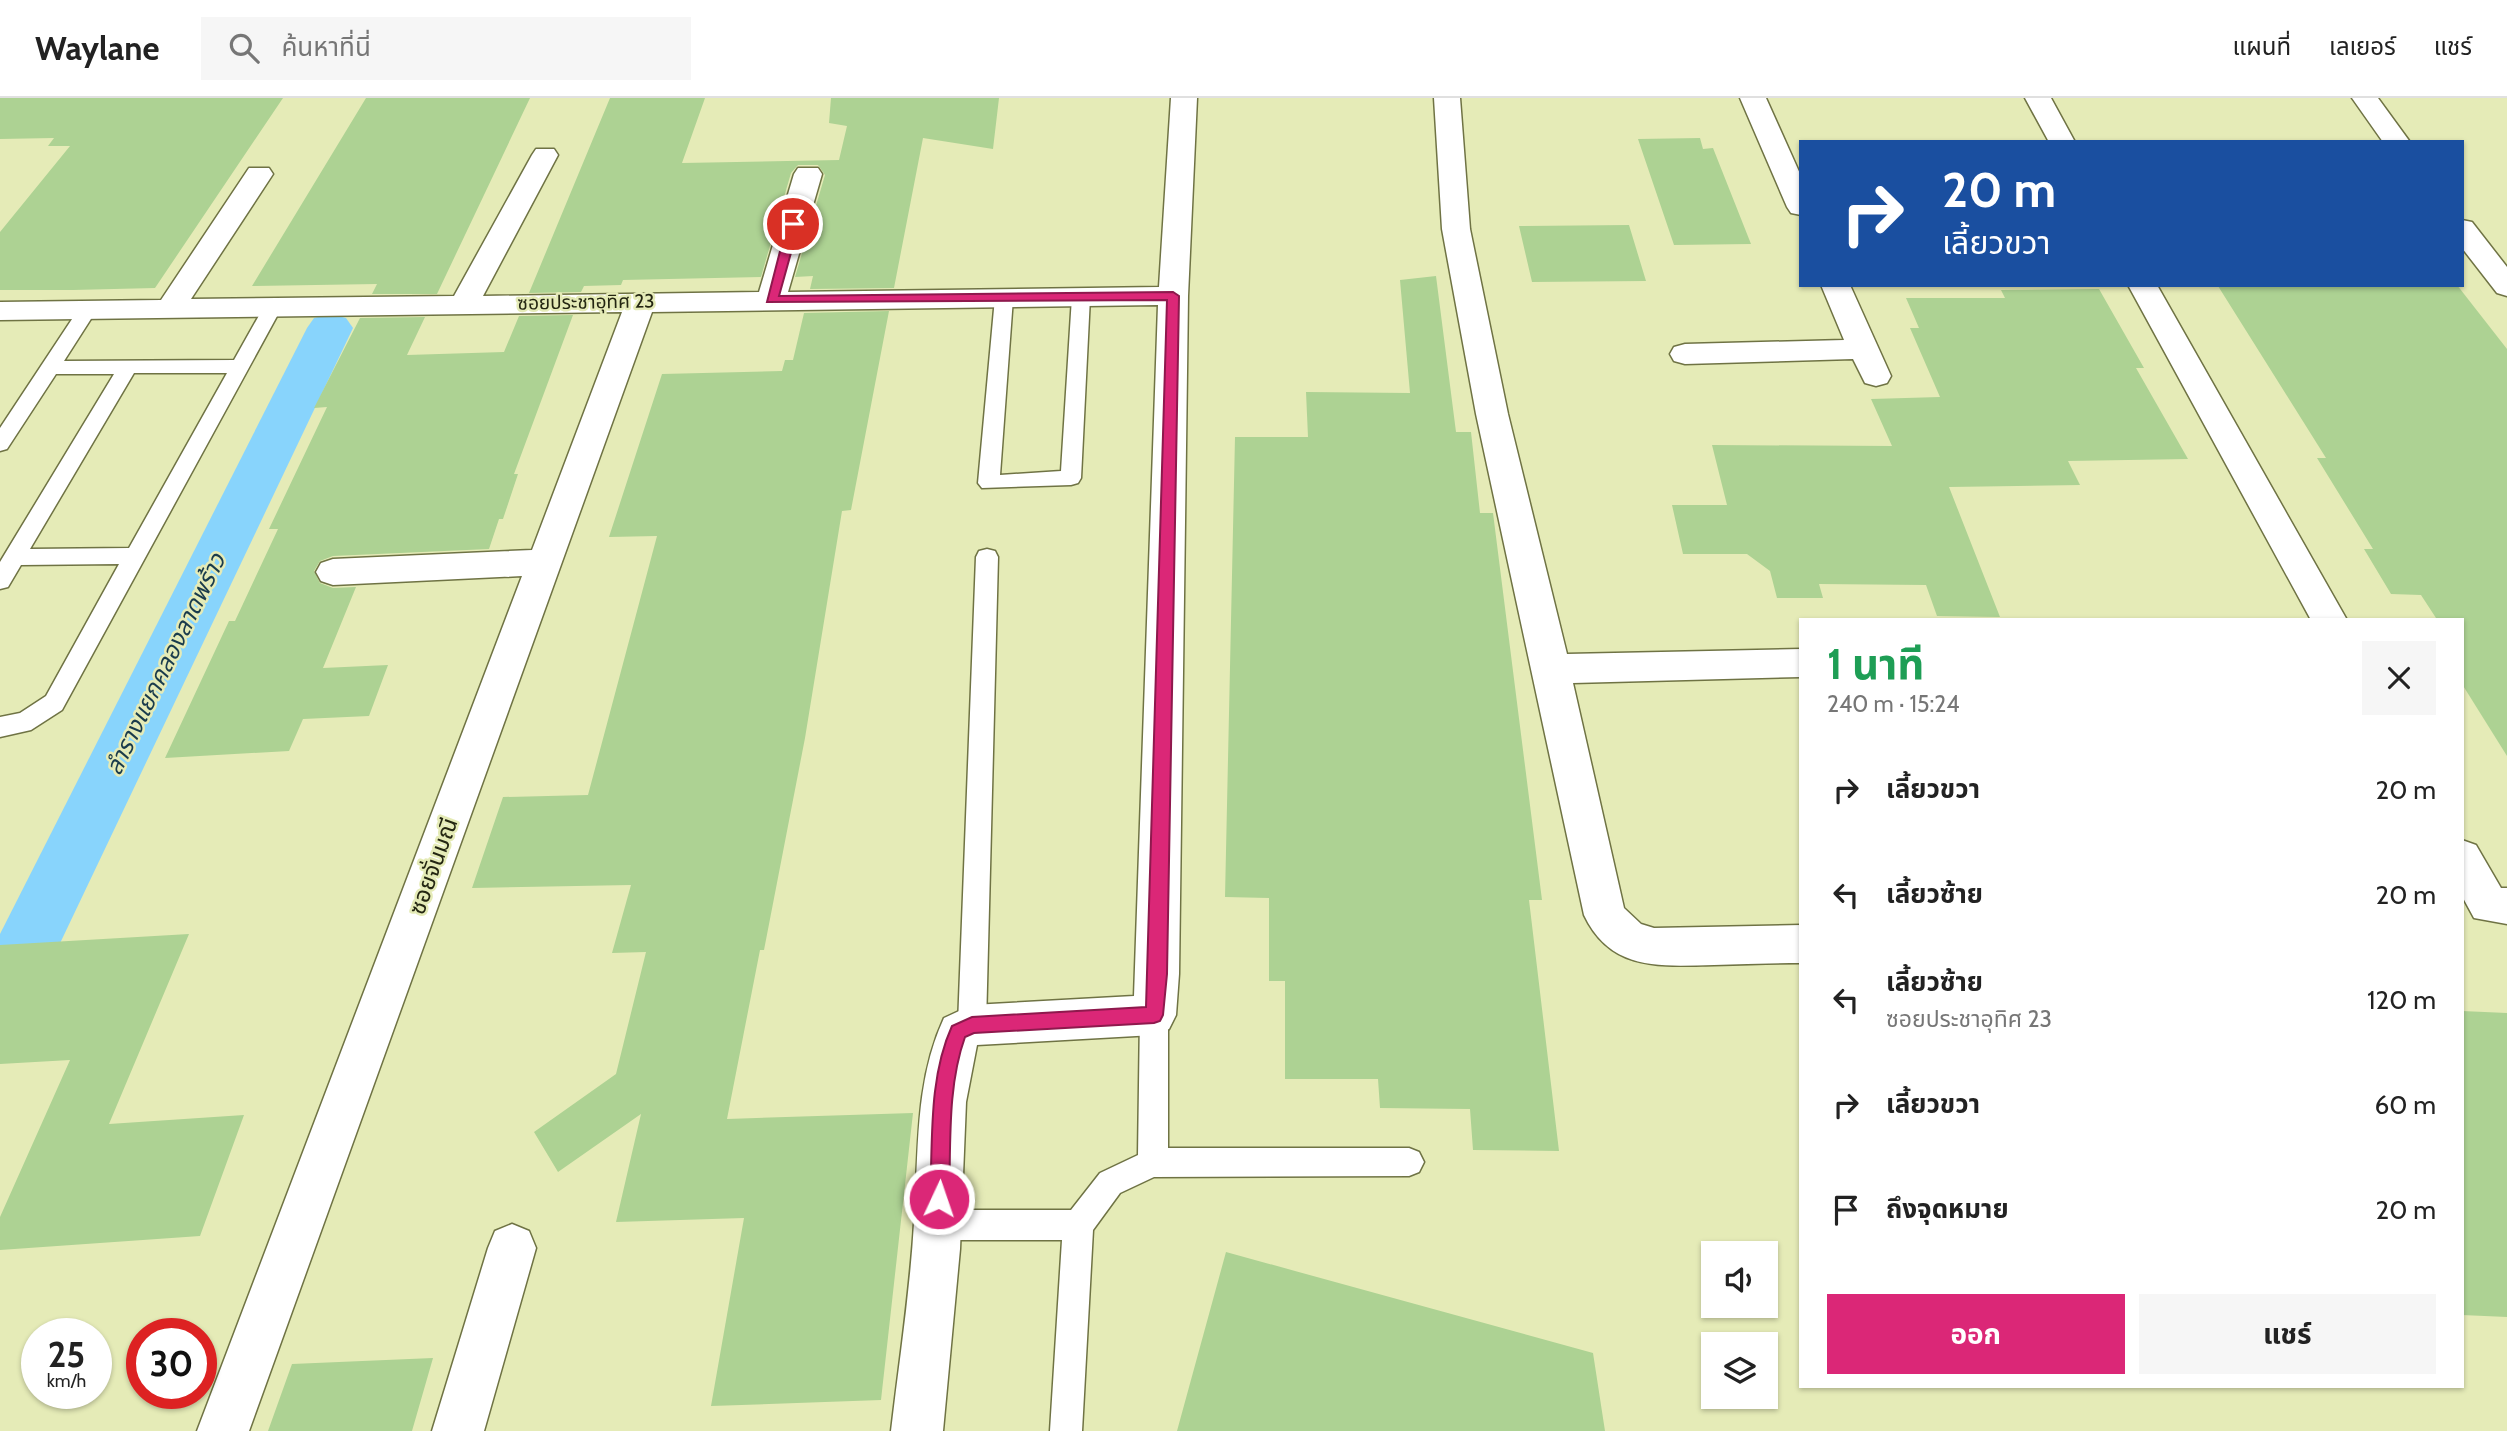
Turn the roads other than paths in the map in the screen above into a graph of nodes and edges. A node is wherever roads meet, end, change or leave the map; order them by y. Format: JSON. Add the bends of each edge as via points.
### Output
{"nodes":[{"id":1,"x":1184,"y":98,"type":"edge"},
{"id":2,"x":1447,"y":98,"type":"edge"},
{"id":3,"x":1753,"y":98,"type":"edge"},
{"id":4,"x":2038,"y":98,"type":"edge"},
{"id":5,"x":2365,"y":98,"type":"edge"},
{"id":6,"x":2061,"y":140,"type":"edge"},
{"id":7,"x":2396,"y":140,"type":"edge"},
{"id":8,"x":545,"y":155,"type":"dead end"},
{"id":9,"x":259,"y":174,"type":"dead end"},
{"id":10,"x":808,"y":174,"type":"dead end"},
{"id":11,"x":1799,"y":202,"type":"edge"},
{"id":12,"x":2464,"y":231,"type":"edge"},
{"id":13,"x":1836,"y":287,"type":"edge"},
{"id":14,"x":2143,"y":287,"type":"edge"},
{"id":15,"x":2507,"y":287,"type":"edge"},
{"id":16,"x":1173,"y":296,"type":"junction"},
{"id":17,"x":1081,"y":297,"type":"junction"},
{"id":18,"x":1004,"y":298,"type":"junction"},
{"id":19,"x":771,"y":300,"type":"junction"},
{"id":20,"x":641,"y":301,"type":"junction"},
{"id":21,"x":464,"y":304,"type":"junction"},
{"id":22,"x":273,"y":307,"type":"junction"},
{"id":23,"x":87,"y":310,"type":"junction"},
{"id":24,"x":169,"y":310,"type":"junction"},
{"id":25,"x":0,"y":311,"type":"edge"},
{"id":26,"x":1685,"y":354,"type":"dead end"},
{"id":27,"x":240,"y":366,"type":"junction"},
{"id":28,"x":128,"y":367,"type":"junction"},
{"id":29,"x":48,"y":368,"type":"junction"},
{"id":30,"x":0,"y":444,"type":"edge"},
{"id":31,"x":132,"y":556,"type":"junction"},
{"id":32,"x":14,"y":557,"type":"junction"},
{"id":33,"x":987,"y":557,"type":"dead end"},
{"id":34,"x":546,"y":562,"type":"junction"},
{"id":35,"x":333,"y":572,"type":"dead end"},
{"id":36,"x":0,"y":581,"type":"edge"},
{"id":37,"x":2328,"y":618,"type":"edge"},
{"id":38,"x":1799,"y":663,"type":"edge"},
{"id":39,"x":1552,"y":669,"type":"junction"},
{"id":40,"x":0,"y":727,"type":"edge"},
{"id":41,"x":2464,"y":860,"type":"edge"},
{"id":42,"x":2501,"y":916,"type":"edge"},
{"id":43,"x":1799,"y":944,"type":"edge"},
{"id":44,"x":1154,"y":1015,"type":"junction"},
{"id":45,"x":972,"y":1025,"type":"junction"},
{"id":46,"x":1409,"y":1161,"type":"dead end"},
{"id":47,"x":1153,"y":1163,"type":"junction"},
{"id":48,"x":938,"y":1225,"type":"junction"},
{"id":49,"x":1078,"y":1225,"type":"junction"},
{"id":50,"x":512,"y":1248,"type":"dead end"},
{"id":51,"x":223,"y":1431,"type":"edge"},
{"id":52,"x":458,"y":1431,"type":"edge"},
{"id":53,"x":917,"y":1431,"type":"edge"},
{"id":54,"x":1066,"y":1431,"type":"edge"}],
"edges":[{"from":1,"to":16,"type":"street"},
{"from":2,"to":39,"type":"street","via":[[1456,229],[1492,414]]},
{"from":3,"to":11,"type":"street"},
{"from":4,"to":6,"type":"street"},
{"from":5,"to":7,"type":"street"},
{"from":8,"to":21,"type":"street"},
{"from":9,"to":24,"type":"street"},
{"from":10,"to":19,"type":"street"},
{"from":12,"to":15,"type":"street"},
{"from":13,"to":26,"type":"street","via":[[1869,362]]},
{"from":14,"to":37,"type":"street"},
{"from":16,"to":17,"type":"street","name":"ซอยประชาอุทิศ 23"},
{"from":16,"to":44,"type":"street"},
{"from":17,"to":18,"type":"street","name":"ซอยประชาอุทิศ 23"},
{"from":17,"to":18,"type":"lane","via":[[1071,478],[989,483]]},
{"from":18,"to":19,"type":"street","name":"ซอยประชาอุทิศ 23"},
{"from":19,"to":20,"type":"street","name":"ซอยประชาอุทิศ 23"},
{"from":20,"to":21,"type":"street","name":"ซอยประชาอุทิศ 23"},
{"from":20,"to":34,"type":"street","name":"ซอยจั่นมณี"},
{"from":21,"to":22,"type":"street","name":"ซอยประชาอุทิศ 23"},
{"from":22,"to":24,"type":"street","name":"ซอยประชาอุทิศ 23"},
{"from":22,"to":27,"type":"lane"},
{"from":23,"to":24,"type":"street","name":"ซอยประชาอุทิศ 23"},
{"from":23,"to":25,"type":"street","name":"ซอยประชาอุทิศ 23"},
{"from":23,"to":29,"type":"lane"},
{"from":27,"to":28,"type":"lane"},
{"from":27,"to":31,"type":"lane"},
{"from":28,"to":29,"type":"lane"},
{"from":28,"to":32,"type":"lane"},
{"from":29,"to":30,"type":"lane"},
{"from":31,"to":32,"type":"lane"},
{"from":31,"to":40,"type":"lane","via":[[54,703],[15,727]]},
{"from":32,"to":36,"type":"lane"},
{"from":33,"to":45,"type":"lane"},
{"from":34,"to":35,"type":"street"},
{"from":34,"to":51,"type":"street","name":"ซอยจั่นมณี"},
{"from":38,"to":39,"type":"street"},
{"from":39,"to":43,"type":"street","via":[[1605,915],[1619,935],[1654,947]]},
{"from":41,"to":42,"type":"street"},
{"from":44,"to":45,"type":"street"},
{"from":44,"to":47,"type":"lane"},
{"from":45,"to":48,"type":"street","via":[[958,1032],[949,1057]]},
{"from":46,"to":47,"type":"lane"},
{"from":47,"to":49,"type":"lane","via":[[1110,1183]]},
{"from":48,"to":49,"type":"lane"},
{"from":48,"to":53,"type":"street"},
{"from":49,"to":54,"type":"lane"},
{"from":50,"to":52,"type":"street"}]}
